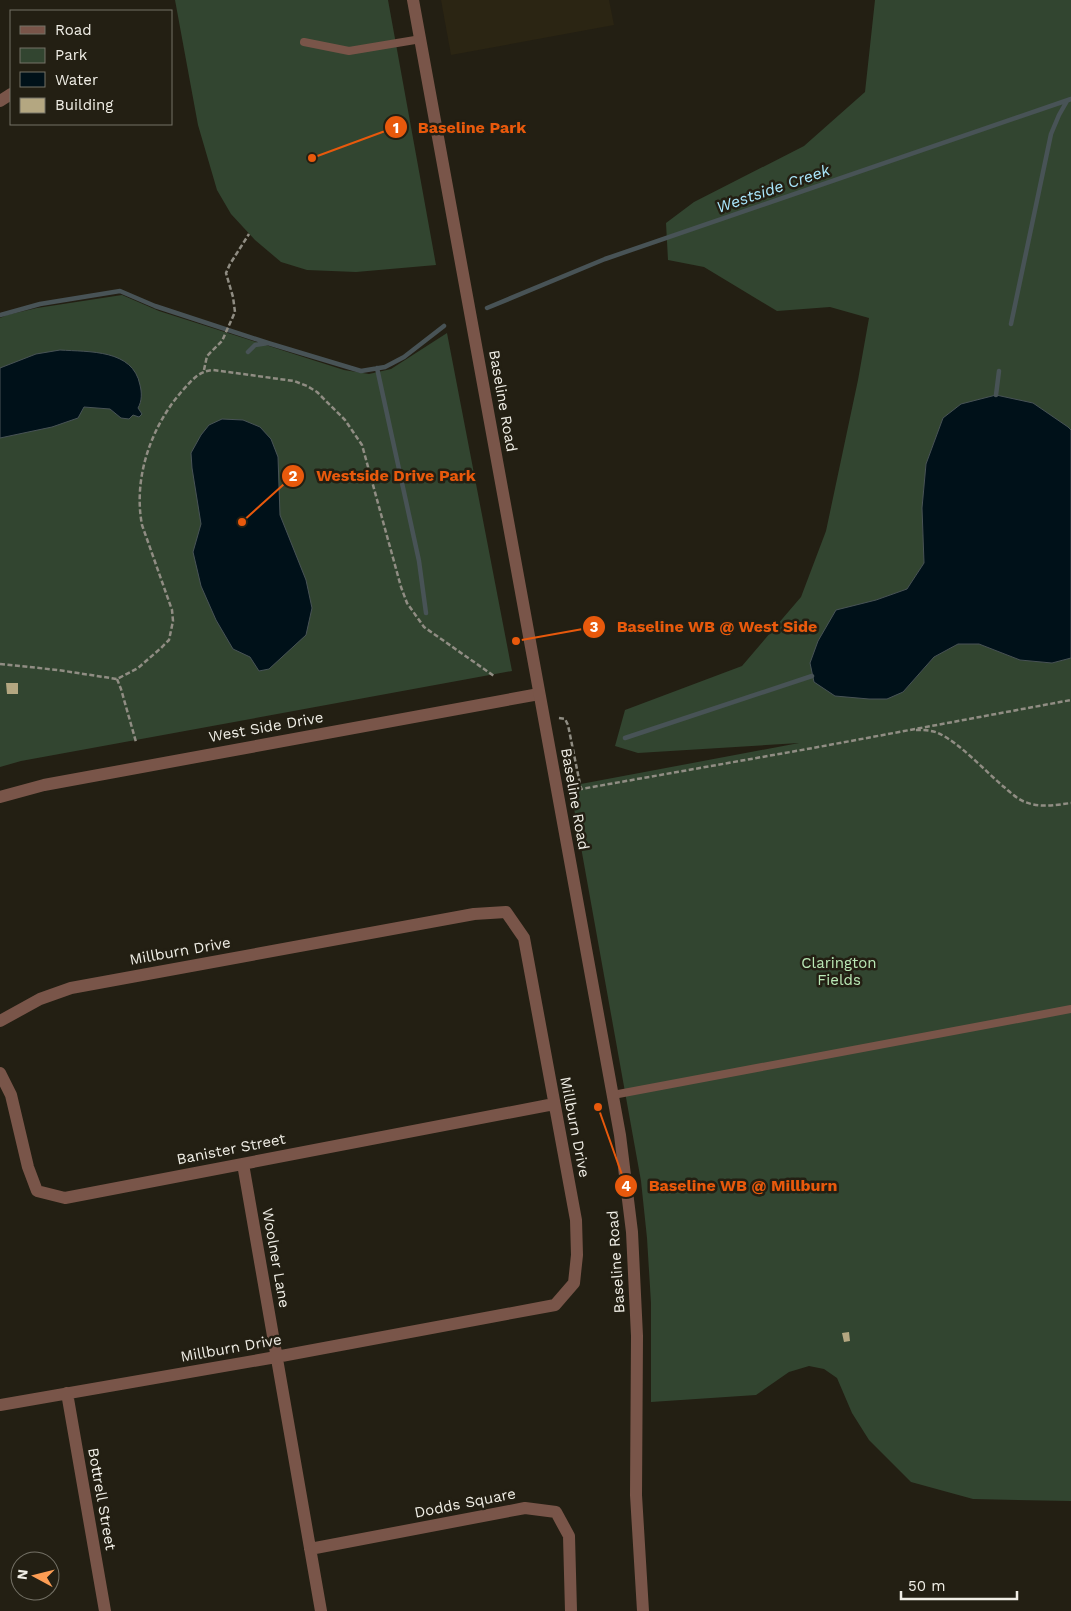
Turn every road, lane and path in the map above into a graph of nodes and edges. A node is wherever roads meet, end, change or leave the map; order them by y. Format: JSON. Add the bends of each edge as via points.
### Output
{"nodes":[{"id":1,"x":413,"y":0,"type":"edge"},
{"id":2,"x":421,"y":40,"type":"junction"},
{"id":3,"x":304,"y":42,"type":"dead end"},
{"id":4,"x":249,"y":234,"type":"dead end"},
{"id":5,"x":204,"y":370,"type":"junction"},
{"id":6,"x":0,"y":664,"type":"edge"},
{"id":7,"x":494,"y":676,"type":"dead end"},
{"id":8,"x":117,"y":679,"type":"junction"},
{"id":9,"x":539,"y":694,"type":"junction"},
{"id":10,"x":1071,"y":700,"type":"edge"},
{"id":11,"x":557,"y":718,"type":"dead end"},
{"id":12,"x":910,"y":729,"type":"junction"},
{"id":13,"x":136,"y":742,"type":"dead end"},
{"id":14,"x":0,"y":797,"type":"edge"},
{"id":15,"x":1071,"y":803,"type":"edge"},
{"id":16,"x":1071,"y":1009,"type":"edge"},
{"id":17,"x":0,"y":1021,"type":"edge"},
{"id":18,"x":0,"y":1073,"type":"edge"},
{"id":19,"x":613,"y":1095,"type":"junction"},
{"id":20,"x":554,"y":1104,"type":"junction"},
{"id":21,"x":243,"y":1164,"type":"junction"},
{"id":22,"x":276,"y":1357,"type":"junction"},
{"id":23,"x":67,"y":1394,"type":"junction"},
{"id":24,"x":0,"y":1405,"type":"edge"},
{"id":25,"x":310,"y":1549,"type":"junction"},
{"id":26,"x":105,"y":1611,"type":"edge"},
{"id":27,"x":321,"y":1611,"type":"edge"},
{"id":28,"x":571,"y":1611,"type":"edge"},
{"id":29,"x":643,"y":1611,"type":"edge"}],
"edges":[{"from":1,"to":2,"type":"street","name":"Baseline Road"},
{"from":2,"to":3,"type":"lane","via":[[349,51]]},
{"from":2,"to":9,"type":"street","name":"Baseline Road"},
{"from":4,"to":5,"type":"path","via":[[226,273],[235,312],[222,340],[207,356]]},
{"from":5,"to":7,"type":"path","via":[[300,384],[317,392],[345,420],[362,445],[407,603],[424,627]]},
{"from":5,"to":8,"type":"path","via":[[169,406],[143,469],[139,511],[170,602],[172,631],[161,648],[138,668]]},
{"from":6,"to":8,"type":"path"},
{"from":8,"to":13,"type":"path"},
{"from":9,"to":14,"type":"street","name":"West Side Drive","via":[[44,785]]},
{"from":9,"to":19,"type":"street","name":"Baseline Road"},
{"from":10,"to":12,"type":"path"},
{"from":11,"to":12,"type":"path","via":[[568,724],[581,789]]},
{"from":12,"to":15,"type":"path","via":[[933,731],[956,744],[1025,802],[1039,806]]},
{"from":16,"to":19,"type":"lane"},
{"from":17,"to":20,"type":"street","name":"Millburn Drive","via":[[40,999],[71,988],[474,914],[506,912],[524,938]]},
{"from":18,"to":21,"type":"street","name":"Banister Street","via":[[11,1095],[37,1191],[65,1198]]},
{"from":19,"to":29,"type":"street","name":"Baseline Road","via":[[632,1232],[637,1336],[636,1495]]},
{"from":20,"to":21,"type":"street","name":"Banister Street"},
{"from":20,"to":22,"type":"street","name":"Millburn Drive","via":[[576,1220],[577,1255],[574,1283],[555,1305]]},
{"from":21,"to":22,"type":"street","name":"Woolner Lane"},
{"from":22,"to":23,"type":"street","name":"Millburn Drive"},
{"from":22,"to":25,"type":"street"},
{"from":23,"to":24,"type":"street","name":"Millburn Drive"},
{"from":23,"to":26,"type":"street","name":"Bottrell Street"},
{"from":25,"to":27,"type":"street"},
{"from":25,"to":28,"type":"street","name":"Dodds Square","via":[[525,1508],[556,1512],[569,1536]]}]}
